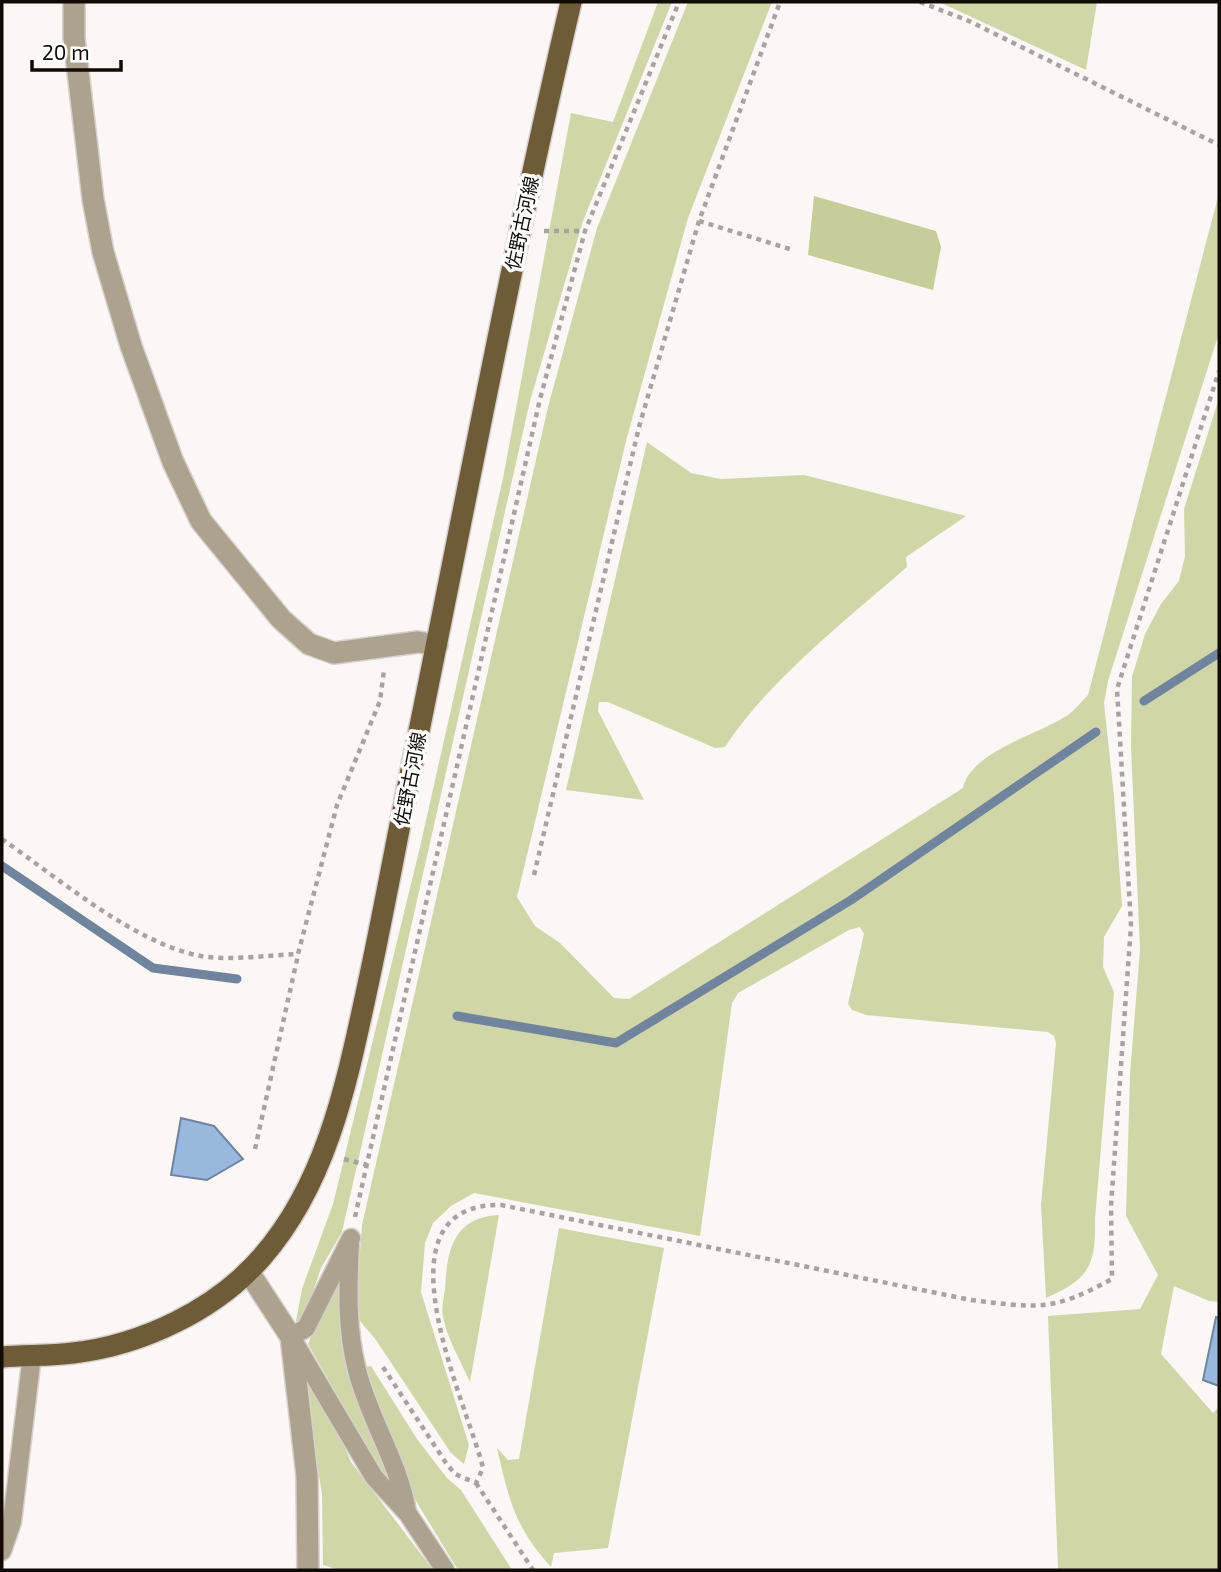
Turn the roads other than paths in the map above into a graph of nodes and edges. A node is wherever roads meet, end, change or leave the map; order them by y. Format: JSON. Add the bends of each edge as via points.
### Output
{"nodes":[{"id":1,"x":74,"y":2,"type":"edge"},
{"id":2,"x":571,"y":2,"type":"edge"},
{"id":3,"x":437,"y":645,"type":"junction"},
{"id":4,"x":248,"y":1271,"type":"junction"},
{"id":5,"x":291,"y":1337,"type":"junction"},
{"id":6,"x":32,"y":1355,"type":"junction"},
{"id":7,"x":2,"y":1357,"type":"edge"},
{"id":8,"x":408,"y":1514,"type":"junction"},
{"id":9,"x":2,"y":1551,"type":"edge"},
{"id":10,"x":308,"y":1570,"type":"edge"},
{"id":11,"x":445,"y":1570,"type":"edge"}],
"edges":[{"from":1,"to":3,"type":"street","via":[[74,38],[103,252],[131,346],[186,492],[216,541],[309,644],[334,653],[418,642]]},
{"from":2,"to":3,"type":"main road","name":"佐野古河線","via":[[519,232]]},
{"from":3,"to":4,"type":"main road","name":"佐野古河線","via":[[349,1070],[312,1180],[289,1222]]},
{"from":4,"to":5,"type":"street"},
{"from":4,"to":6,"type":"main road","name":"佐野古河線","via":[[192,1313],[131,1340],[76,1353]]},
{"from":5,"to":8,"type":"lane","via":[[374,1477]]},
{"from":5,"to":8,"type":"lane","via":[[306,1328],[351,1238],[348,1312],[357,1371],[403,1489]]},
{"from":5,"to":10,"type":"street","via":[[307,1476]]},
{"from":6,"to":7,"type":"main road","name":"佐野古河線"},
{"from":6,"to":9,"type":"lane","via":[[12,1522]]},
{"from":8,"to":11,"type":"lane"}]}
